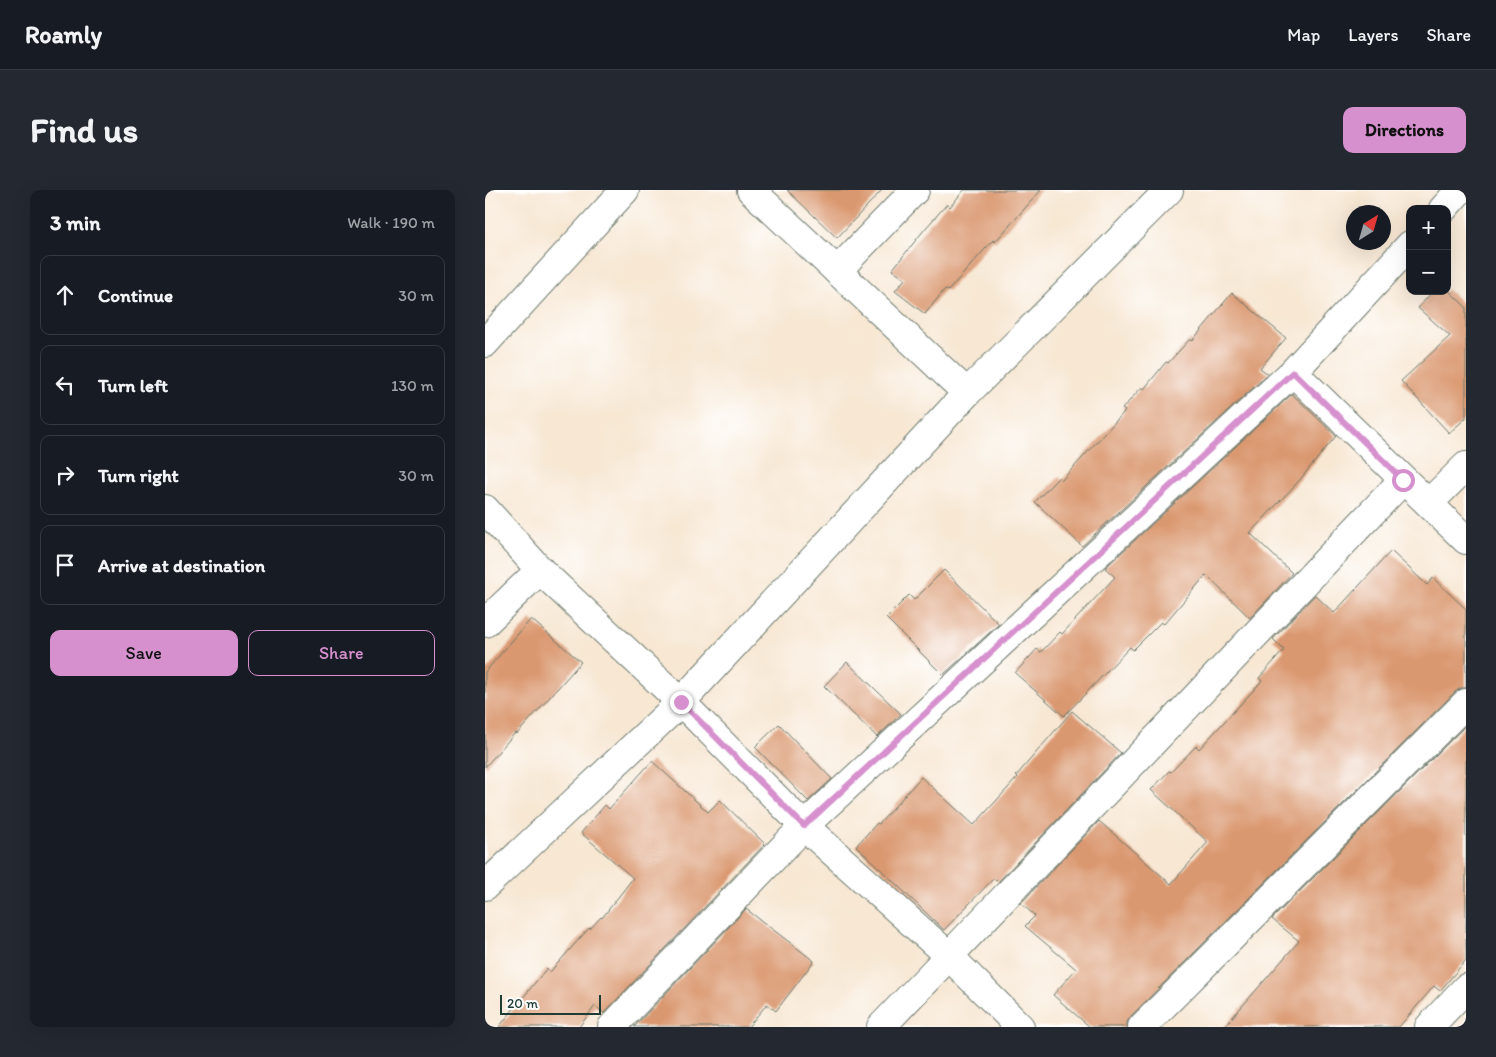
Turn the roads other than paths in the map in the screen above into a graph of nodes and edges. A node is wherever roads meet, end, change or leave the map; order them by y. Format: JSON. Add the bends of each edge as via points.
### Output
{"nodes":[{"id":1,"x":625,"y":190,"type":"edge"},
{"id":2,"x":751,"y":190,"type":"edge"},
{"id":3,"x":915,"y":190,"type":"edge"},
{"id":4,"x":1169,"y":190,"type":"edge"},
{"id":5,"x":1460,"y":190,"type":"edge"},
{"id":6,"x":1447,"y":205,"type":"edge"},
{"id":7,"x":1406,"y":249,"type":"edge"},
{"id":8,"x":837,"y":271,"type":"junction"},
{"id":9,"x":485,"y":343,"type":"edge"},
{"id":10,"x":1293,"y":372,"type":"junction"},
{"id":11,"x":967,"y":393,"type":"junction"},
{"id":12,"x":1466,"y":466,"type":"edge"},
{"id":13,"x":1403,"y":480,"type":"junction"},
{"id":14,"x":1429,"y":503,"type":"junction"},
{"id":15,"x":485,"y":509,"type":"edge"},
{"id":16,"x":1466,"y":540,"type":"edge"},
{"id":17,"x":540,"y":570,"type":"junction"},
{"id":18,"x":485,"y":623,"type":"edge"},
{"id":19,"x":681,"y":702,"type":"junction"},
{"id":20,"x":1466,"y":703,"type":"edge"},
{"id":21,"x":804,"y":826,"type":"junction"},
{"id":22,"x":485,"y":886,"type":"edge"},
{"id":23,"x":949,"y":956,"type":"junction"},
{"id":24,"x":1466,"y":988,"type":"edge"},
{"id":25,"x":612,"y":1027,"type":"edge"},
{"id":26,"x":881,"y":1027,"type":"edge"},
{"id":27,"x":1020,"y":1027,"type":"edge"},
{"id":28,"x":1142,"y":1027,"type":"edge"},
{"id":29,"x":1429,"y":1027,"type":"edge"}],
"edges":[{"from":1,"to":9,"type":"street"},
{"from":2,"to":8,"type":"street"},
{"from":3,"to":8,"type":"street"},
{"from":4,"to":11,"type":"street"},
{"from":5,"to":6,"type":"street"},
{"from":7,"to":10,"type":"street"},
{"from":8,"to":11,"type":"street"},
{"from":10,"to":13,"type":"street"},
{"from":10,"to":21,"type":"street"},
{"from":11,"to":19,"type":"street"},
{"from":12,"to":14,"type":"street"},
{"from":13,"to":14,"type":"street"},
{"from":13,"to":23,"type":"street"},
{"from":14,"to":16,"type":"street"},
{"from":15,"to":17,"type":"street"},
{"from":17,"to":18,"type":"street"},
{"from":17,"to":19,"type":"street"},
{"from":19,"to":21,"type":"street"},
{"from":19,"to":22,"type":"street"},
{"from":20,"to":28,"type":"street"},
{"from":21,"to":23,"type":"street"},
{"from":21,"to":25,"type":"street"},
{"from":23,"to":26,"type":"street"},
{"from":23,"to":27,"type":"street"},
{"from":24,"to":29,"type":"street"}]}
